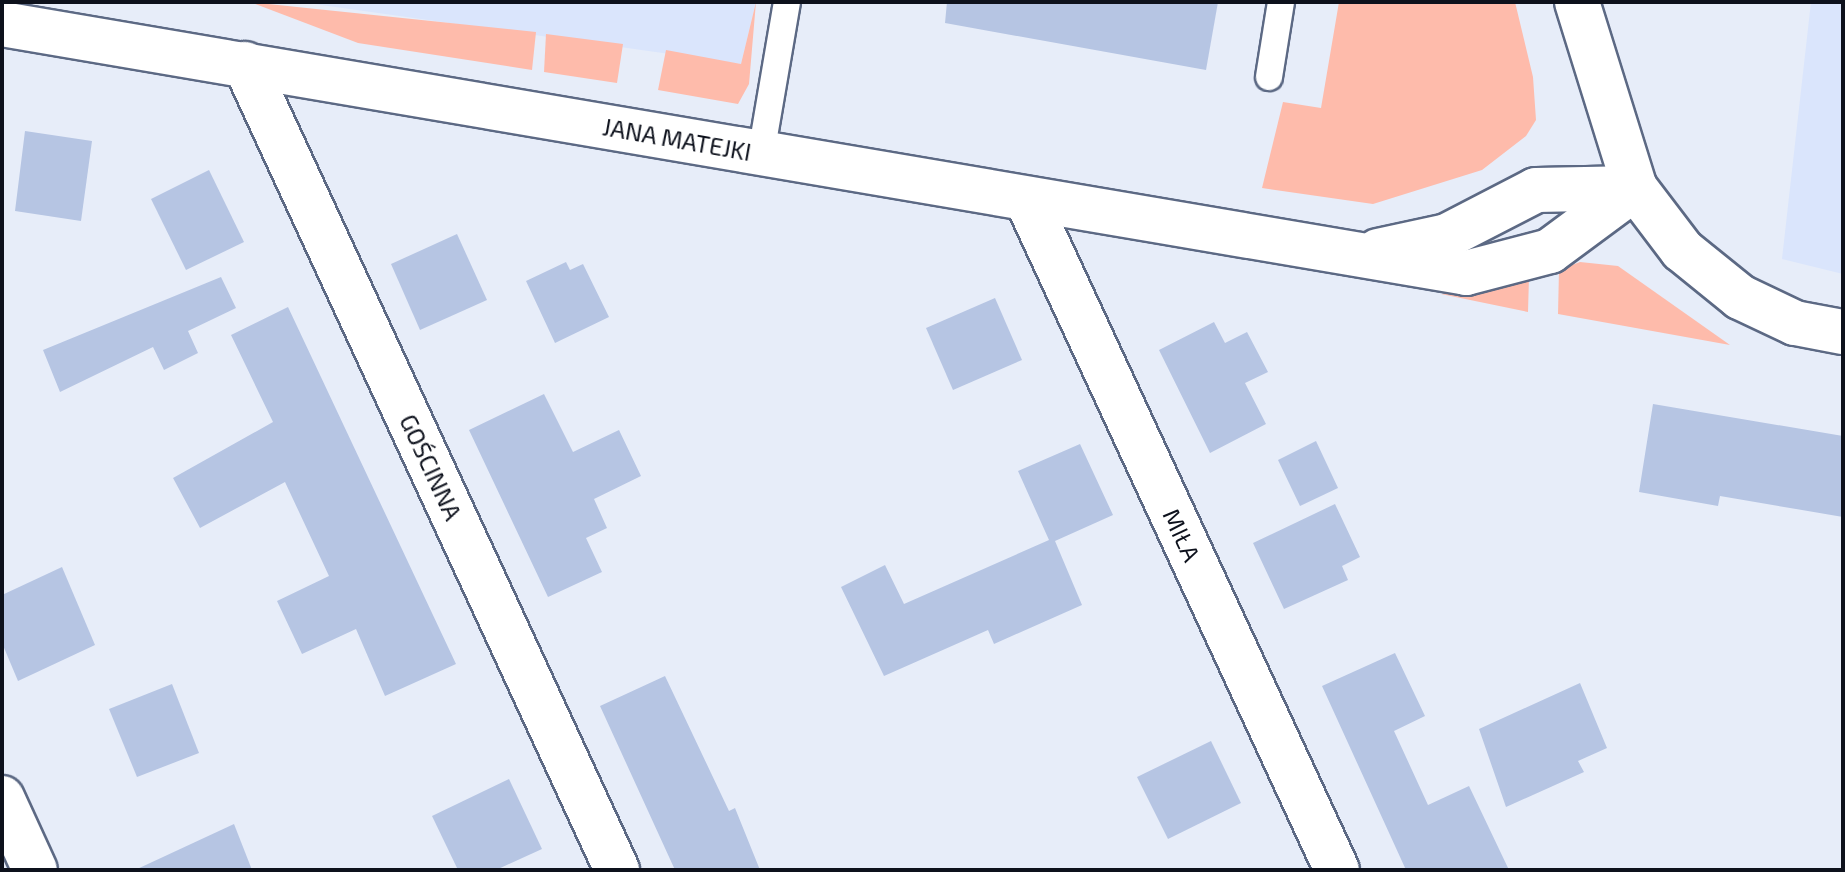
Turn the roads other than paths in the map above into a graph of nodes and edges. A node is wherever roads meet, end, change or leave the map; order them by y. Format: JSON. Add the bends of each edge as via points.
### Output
{"nodes":[{"id":1,"x":787,"y":2,"type":"edge"},
{"id":2,"x":1281,"y":2,"type":"edge"},
{"id":3,"x":1577,"y":2,"type":"edge"},
{"id":4,"x":2,"y":24,"type":"edge"},
{"id":5,"x":245,"y":64,"type":"junction"},
{"id":6,"x":1269,"y":77,"type":"dead end"},
{"id":7,"x":761,"y":154,"type":"junction"},
{"id":8,"x":1635,"y":188,"type":"junction"},
{"id":9,"x":1027,"y":200,"type":"junction"},
{"id":10,"x":1351,"y":256,"type":"junction"},
{"id":11,"x":1843,"y":332,"type":"edge"},
{"id":12,"x":2,"y":798,"type":"edge"},
{"id":13,"x":35,"y":870,"type":"edge"},
{"id":14,"x":617,"y":870,"type":"edge"},
{"id":15,"x":1337,"y":870,"type":"edge"}],
"edges":[{"from":1,"to":7,"type":"lane"},
{"from":2,"to":6,"type":"lane"},
{"from":3,"to":8,"type":"street"},
{"from":4,"to":5,"type":"street","name":"JANA MATEJKI"},
{"from":5,"to":7,"type":"street","name":"JANA MATEJKI"},
{"from":5,"to":14,"type":"street","name":"GOŚCINNA"},
{"from":7,"to":9,"type":"street","name":"JANA MATEJKI"},
{"from":8,"to":10,"type":"street","name":"JANA MATEJKI","via":[[1536,190],[1447,236]]},
{"from":8,"to":10,"type":"street","name":"JANA MATEJKI","via":[[1550,251],[1466,273]]},
{"from":8,"to":11,"type":"street","via":[[1682,250],[1740,297],[1795,323]]},
{"from":9,"to":10,"type":"street","name":"JANA MATEJKI"},
{"from":9,"to":15,"type":"street","name":"MIŁA"},
{"from":12,"to":13,"type":"street"}]}
